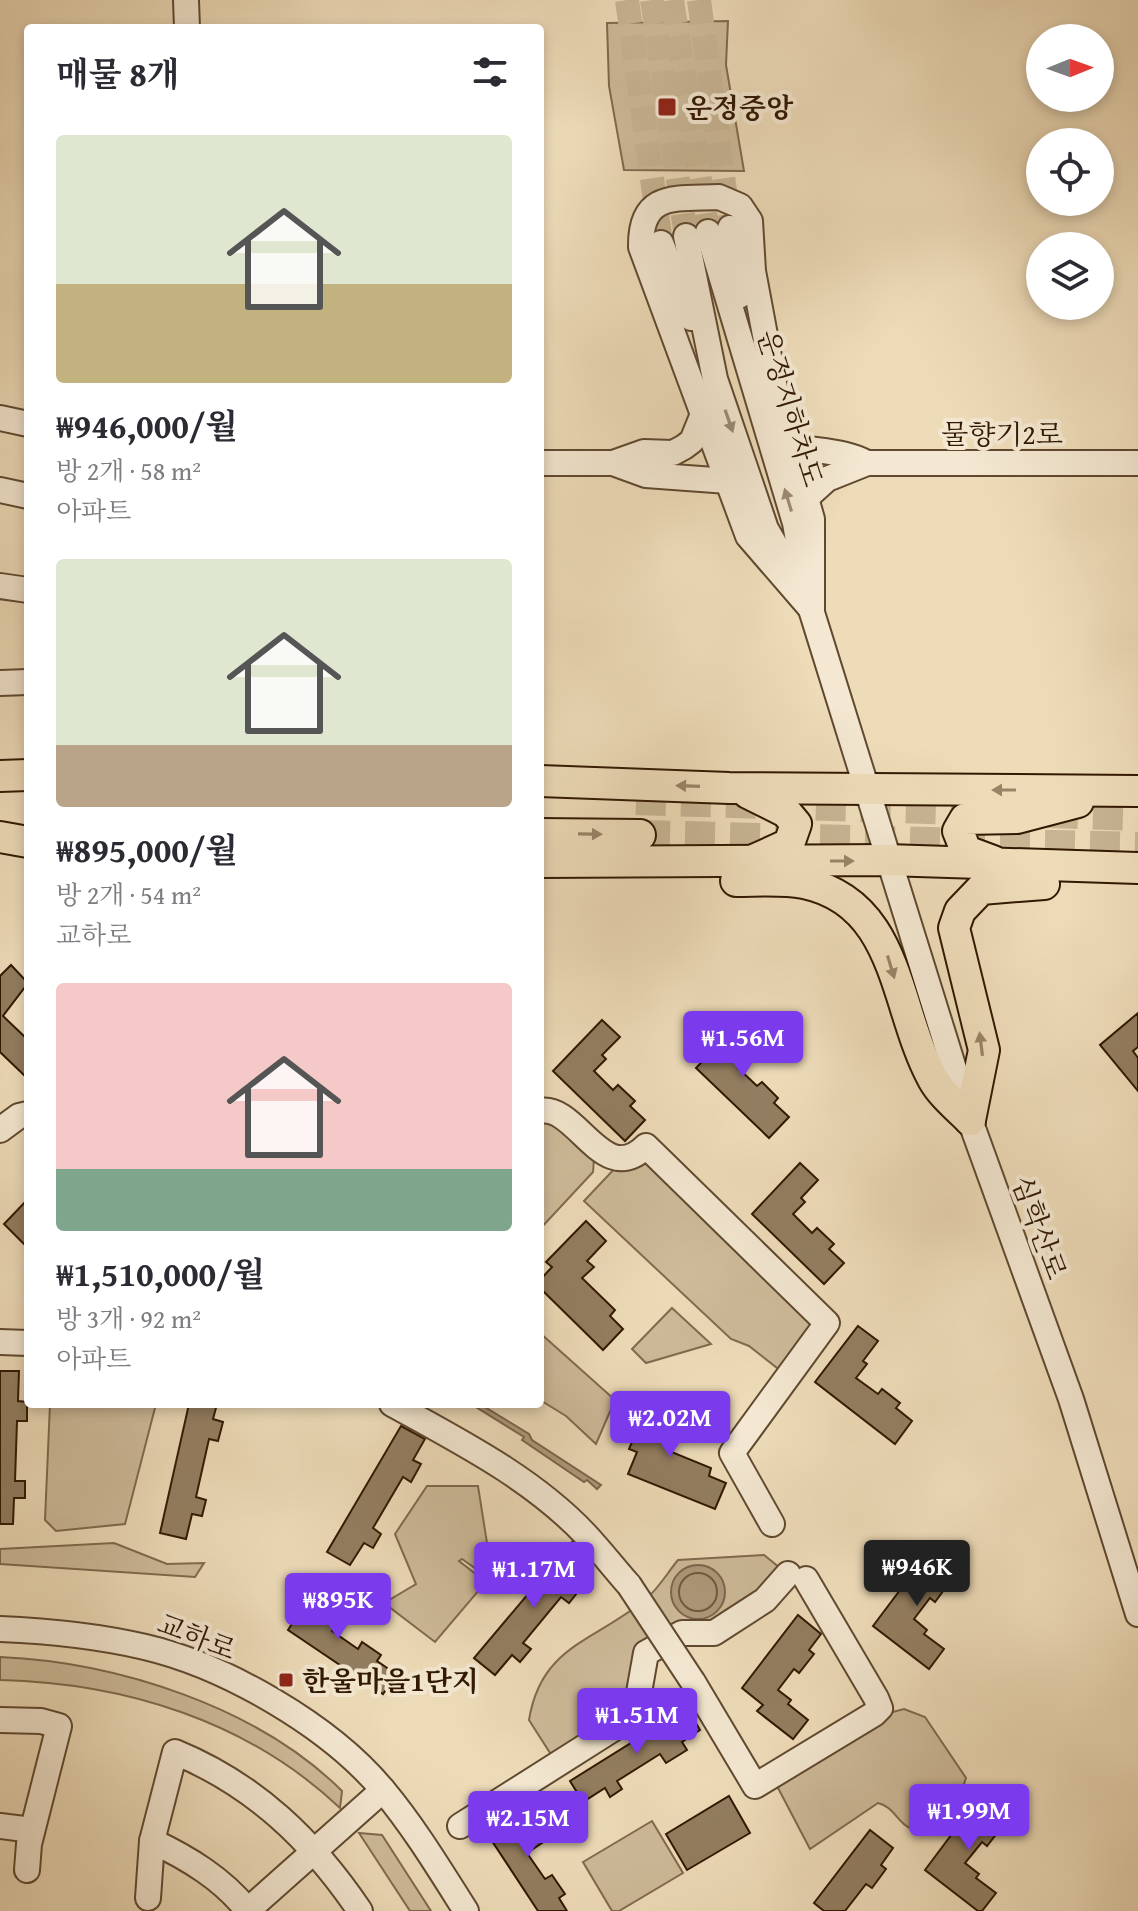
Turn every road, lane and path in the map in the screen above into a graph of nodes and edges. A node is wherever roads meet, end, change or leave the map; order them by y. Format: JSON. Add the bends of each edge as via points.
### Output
{"nodes":[{"id":1,"x":186,"y":0,"type":"edge"},
{"id":2,"x":187,"y":24,"type":"edge"},
{"id":3,"x":661,"y":243,"type":"tunnel mouth"},
{"id":4,"x":715,"y":379,"type":"junction"},
{"id":5,"x":703,"y":414,"type":"junction"},
{"id":6,"x":0,"y":418,"type":"edge"},
{"id":7,"x":24,"y":423,"type":"edge"},
{"id":8,"x":791,"y":446,"type":"junction"},
{"id":9,"x":544,"y":463,"type":"edge"},
{"id":10,"x":613,"y":463,"type":"junction"},
{"id":11,"x":867,"y":463,"type":"junction"},
{"id":12,"x":1138,"y":463,"type":"edge"},
{"id":13,"x":728,"y":481,"type":"junction"},
{"id":14,"x":0,"y":490,"type":"edge"},
{"id":15,"x":24,"y":495,"type":"edge"},
{"id":16,"x":806,"y":498,"type":"junction"},
{"id":17,"x":0,"y":586,"type":"edge"},
{"id":18,"x":24,"y":589,"type":"edge"},
{"id":19,"x":810,"y":607,"type":"junction"},
{"id":20,"x":24,"y":682,"type":"edge"},
{"id":21,"x":0,"y":683,"type":"edge"},
{"id":22,"x":24,"y":775,"type":"edge"},
{"id":23,"x":0,"y":776,"type":"edge"},
{"id":24,"x":544,"y":781,"type":"edge"},
{"id":25,"x":729,"y":788,"type":"junction"},
{"id":26,"x":865,"y":789,"type":"junction"},
{"id":27,"x":1136,"y":791,"type":"edge"},
{"id":28,"x":0,"y":796,"type":"edge"},
{"id":29,"x":24,"y":797,"type":"edge"},
{"id":30,"x":544,"y":800,"type":"edge"},
{"id":31,"x":636,"y":800,"type":"tunnel mouth"},
{"id":32,"x":0,"y":829,"type":"edge"},
{"id":33,"x":24,"y":829,"type":"edge"},
{"id":34,"x":640,"y":835,"type":"tunnel mouth"},
{"id":35,"x":0,"y":837,"type":"edge"},
{"id":36,"x":24,"y":841,"type":"edge"},
{"id":37,"x":544,"y":853,"type":"edge"},
{"id":38,"x":544,"y":853,"type":"edge"},
{"id":39,"x":544,"y":853,"type":"edge"},
{"id":40,"x":887,"y":860,"type":"junction"},
{"id":41,"x":750,"y":861,"type":"junction"},
{"id":42,"x":999,"y":863,"type":"junction"},
{"id":43,"x":1138,"y":868,"type":"edge"},
{"id":44,"x":1138,"y":884,"type":"edge"},
{"id":45,"x":544,"y":1110,"type":"edge"},
{"id":46,"x":24,"y":1115,"type":"edge"},
{"id":47,"x":970,"y":1120,"type":"junction"},
{"id":48,"x":0,"y":1130,"type":"edge"},
{"id":49,"x":0,"y":1342,"type":"edge"},
{"id":50,"x":24,"y":1343,"type":"edge"},
{"id":51,"x":399,"y":1408,"type":"edge"},
{"id":52,"x":772,"y":1524,"type":"dead end"},
{"id":53,"x":1138,"y":1614,"type":"edge"},
{"id":54,"x":0,"y":1629,"type":"edge"},
{"id":55,"x":666,"y":1642,"type":"edge"},
{"id":56,"x":666,"y":1642,"type":"edge"},
{"id":57,"x":666,"y":1642,"type":"edge"},
{"id":58,"x":666,"y":1642,"type":"edge"},
{"id":59,"x":0,"y":1720,"type":"edge"},
{"id":60,"x":383,"y":1790,"type":"junction"},
{"id":61,"x":0,"y":1826,"type":"edge"},
{"id":62,"x":460,"y":1826,"type":"dead end"},
{"id":63,"x":32,"y":1830,"type":"junction"},
{"id":64,"x":152,"y":1841,"type":"junction"},
{"id":65,"x":315,"y":1850,"type":"junction"},
{"id":66,"x":27,"y":1870,"type":"dead end"},
{"id":67,"x":148,"y":1898,"type":"dead end"},
{"id":68,"x":247,"y":1911,"type":"edge"},
{"id":69,"x":360,"y":1911,"type":"edge"},
{"id":70,"x":466,"y":1911,"type":"edge"}],
"edges":[{"from":1,"to":2,"type":"street"},
{"from":3,"to":4,"type":"street"},
{"from":4,"to":19,"type":"street","one_way":true,"via":[[766,529]]},
{"from":19,"to":4,"type":"street","name":"운정지하차도","one_way":true,"via":[[795,523],[708,232]]},
{"from":5,"to":8,"type":"street","via":[[641,247],[647,211],[663,199],[719,197],[740,206],[750,221],[753,271]]},
{"from":5,"to":10,"type":"street","via":[[692,441],[673,453],[644,452]]},
{"from":5,"to":13,"type":"street"},
{"from":6,"to":7,"type":"street"},
{"from":8,"to":11,"type":"street","via":[[848,453]]},
{"from":8,"to":16,"type":"street"},
{"from":9,"to":10,"type":"street"},
{"from":10,"to":13,"type":"street","via":[[646,475]]},
{"from":11,"to":12,"type":"street","name":"물향기2로"},
{"from":11,"to":16,"type":"street","via":[[827,479]]},
{"from":13,"to":19,"type":"street","via":[[748,536]]},
{"from":14,"to":15,"type":"street"},
{"from":16,"to":19,"type":"street","via":[[812,519]]},
{"from":17,"to":18,"type":"street"},
{"from":19,"to":26,"type":"street","name":"심학산로"},
{"from":20,"to":21,"type":"street"},
{"from":22,"to":23,"type":"main road"},
{"from":25,"to":24,"type":"main road","one_way":true},
{"from":25,"to":26,"type":"main road"},
{"from":25,"to":41,"type":"main road","via":[[762,797],[796,824],[789,844]]},
{"from":27,"to":26,"type":"main road","one_way":true},
{"from":26,"to":40,"type":"street","name":"심학산로"},
{"from":27,"to":42,"type":"main road","via":[[1017,818],[965,819],[958,831],[966,851]]},
{"from":28,"to":29,"type":"main road"},
{"from":30,"to":31,"type":"main road"},
{"from":32,"to":33,"type":"main road"},
{"from":38,"to":34,"type":"main road","one_way":true},
{"from":35,"to":36,"type":"main road"},
{"from":37,"to":41,"type":"main road"},
{"from":39,"to":47,"type":"main road","one_way":true,"via":[[640,880],[804,883],[845,899],[882,939],[934,1081]]},
{"from":41,"to":40,"type":"main road","one_way":true},
{"from":40,"to":42,"type":"main road"},
{"from":40,"to":47,"type":"street","name":"심학산로"},
{"from":42,"to":43,"type":"main road"},
{"from":47,"to":44,"type":"main road","one_way":true,"via":[[984,1050],[954,928],[960,911],[981,889],[1003,885]]},
{"from":45,"to":52,"type":"street","via":[[560,1114],[601,1153],[633,1155],[646,1146],[827,1323],[732,1453]]},
{"from":46,"to":48,"type":"street"},
{"from":47,"to":53,"type":"street","name":"심학산로","via":[[1071,1399]]},
{"from":49,"to":50,"type":"street"},
{"from":51,"to":55,"type":"street","bridge":true,"via":[[547,1501],[583,1532],[629,1585]]},
{"from":54,"to":60,"type":"street","name":"교하로","via":[[104,1639],[184,1660],[311,1727]]},
{"from":56,"to":57,"type":"street","bridge":true,"via":[[755,1786],[880,1708],[797,1576],[714,1633],[682,1633]]},
{"from":58,"to":62,"type":"street","bridge":true,"via":[[646,1653],[635,1715]]},
{"from":59,"to":63,"type":"street","via":[[59,1726]]},
{"from":60,"to":65,"type":"street"},
{"from":60,"to":70,"type":"street","name":"교하로"},
{"from":61,"to":63,"type":"street"},
{"from":63,"to":66,"type":"street"},
{"from":64,"to":65,"type":"street","via":[[175,1752],[217,1769]]},
{"from":64,"to":67,"type":"street"},
{"from":64,"to":68,"type":"street","via":[[214,1877]]},
{"from":65,"to":68,"type":"street"},
{"from":65,"to":69,"type":"street"}]}
